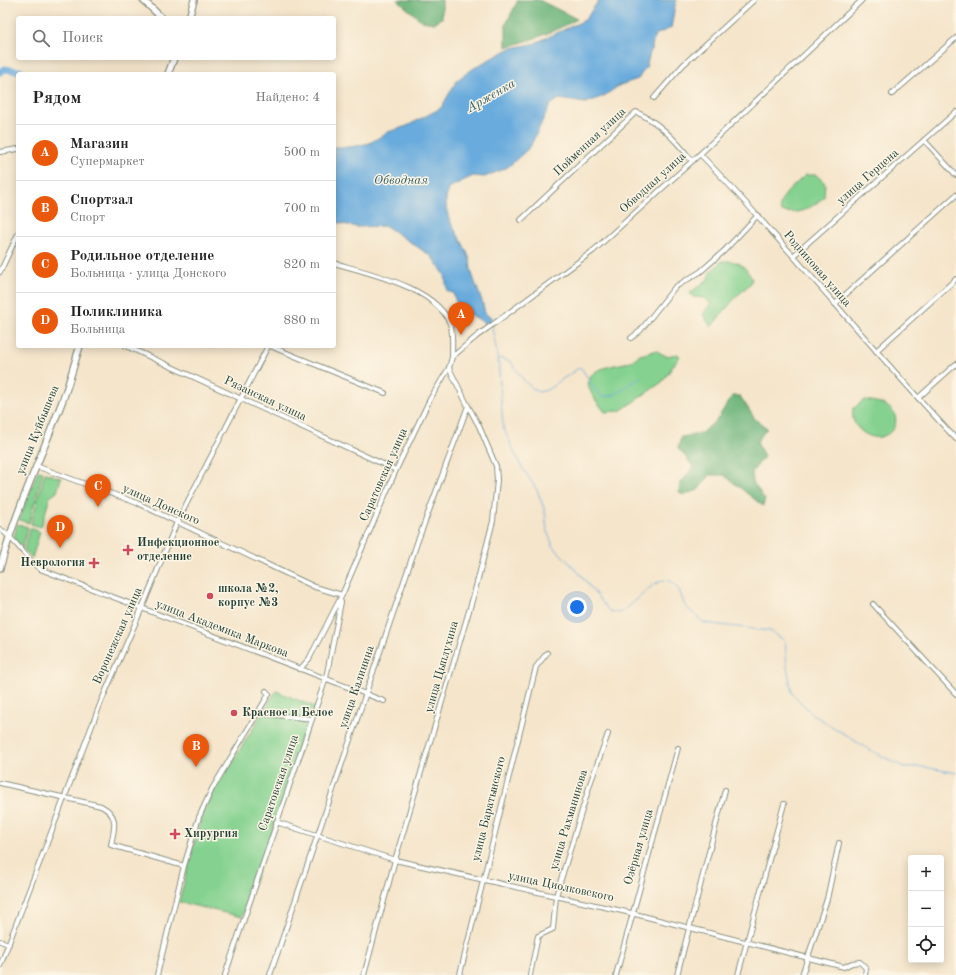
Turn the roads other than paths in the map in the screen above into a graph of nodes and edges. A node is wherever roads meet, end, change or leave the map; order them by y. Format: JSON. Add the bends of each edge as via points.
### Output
{"nodes":[{"id":1,"x":143,"y":0,"type":"edge"},
{"id":2,"x":194,"y":0,"type":"edge"},
{"id":3,"x":754,"y":0,"type":"edge"},
{"id":4,"x":862,"y":0,"type":"edge"},
{"id":5,"x":160,"y":16,"type":"edge"},
{"id":6,"x":190,"y":16,"type":"edge"},
{"id":7,"x":956,"y":38,"type":"edge"},
{"id":8,"x":173,"y":60,"type":"edge"},
{"id":9,"x":169,"y":72,"type":"edge"},
{"id":10,"x":892,"y":94,"type":"dead end"},
{"id":11,"x":654,"y":98,"type":"dead end"},
{"id":12,"x":956,"y":112,"type":"edge"},
{"id":13,"x":924,"y":140,"type":"junction"},
{"id":14,"x":16,"y":149,"type":"edge"},
{"id":15,"x":0,"y":152,"type":"edge"},
{"id":16,"x":700,"y":154,"type":"junction"},
{"id":17,"x":692,"y":161,"type":"junction"},
{"id":18,"x":956,"y":175,"type":"edge"},
{"id":19,"x":956,"y":195,"type":"edge"},
{"id":20,"x":758,"y":215,"type":"junction"},
{"id":21,"x":521,"y":220,"type":"dead end"},
{"id":22,"x":16,"y":238,"type":"edge"},
{"id":23,"x":792,"y":256,"type":"junction"},
{"id":24,"x":336,"y":264,"type":"edge"},
{"id":25,"x":0,"y":272,"type":"edge"},
{"id":26,"x":956,"y":279,"type":"edge"},
{"id":27,"x":835,"y":304,"type":"junction"},
{"id":28,"x":631,"y":338,"type":"dead end"},
{"id":29,"x":79,"y":348,"type":"edge"},
{"id":30,"x":130,"y":348,"type":"edge"},
{"id":31,"x":268,"y":348,"type":"edge"},
{"id":32,"x":274,"y":348,"type":"edge"},
{"id":33,"x":876,"y":351,"type":"junction"},
{"id":34,"x":452,"y":357,"type":"junction"},
{"id":35,"x":956,"y":364,"type":"edge"},
{"id":36,"x":449,"y":368,"type":"junction"},
{"id":37,"x":385,"y":393,"type":"dead end"},
{"id":38,"x":918,"y":398,"type":"junction"},
{"id":39,"x":240,"y":399,"type":"junction"},
{"id":40,"x":468,"y":406,"type":"junction"},
{"id":41,"x":956,"y":439,"type":"edge"},
{"id":42,"x":36,"y":466,"type":"junction"},
{"id":43,"x":396,"y":470,"type":"junction"},
{"id":44,"x":177,"y":522,"type":"junction"},
{"id":45,"x":0,"y":529,"type":"edge"},
{"id":46,"x":9,"y":535,"type":"junction"},
{"id":47,"x":0,"y":568,"type":"edge"},
{"id":48,"x":342,"y":595,"type":"junction"},
{"id":49,"x":873,"y":604,"type":"dead end"},
{"id":50,"x":141,"y":608,"type":"junction"},
{"id":51,"x":547,"y":653,"type":"dead end"},
{"id":52,"x":300,"y":669,"type":"junction"},
{"id":53,"x":326,"y":678,"type":"junction"},
{"id":54,"x":266,"y":691,"type":"dead end"},
{"id":55,"x":365,"y":693,"type":"junction"},
{"id":56,"x":956,"y":694,"type":"edge"},
{"id":57,"x":384,"y":701,"type":"dead end"},
{"id":58,"x":259,"y":713,"type":"junction"},
{"id":59,"x":312,"y":719,"type":"junction"},
{"id":60,"x":608,"y":734,"type":"dead end"},
{"id":61,"x":678,"y":748,"type":"dead end"},
{"id":62,"x":0,"y":783,"type":"edge"},
{"id":63,"x":725,"y":790,"type":"dead end"},
{"id":64,"x":65,"y":797,"type":"junction"},
{"id":65,"x":784,"y":804,"type":"dead end"},
{"id":66,"x":276,"y":822,"type":"junction"},
{"id":67,"x":316,"y":836,"type":"junction"},
{"id":68,"x":839,"y":843,"type":"dead end"},
{"id":69,"x":395,"y":860,"type":"junction"},
{"id":70,"x":184,"y":866,"type":"junction"},
{"id":71,"x":482,"y":881,"type":"junction"},
{"id":72,"x":556,"y":896,"type":"junction"},
{"id":73,"x":631,"y":913,"type":"junction"},
{"id":74,"x":688,"y":928,"type":"junction"},
{"id":75,"x":0,"y":941,"type":"edge"},
{"id":76,"x":747,"y":943,"type":"junction"},
{"id":77,"x":8,"y":944,"type":"junction"},
{"id":78,"x":807,"y":957,"type":"junction"},
{"id":79,"x":0,"y":966,"type":"edge"},
{"id":80,"x":460,"y":974,"type":"dead end"},
{"id":81,"x":157,"y":975,"type":"edge"},
{"id":82,"x":225,"y":975,"type":"edge"},
{"id":83,"x":270,"y":975,"type":"edge"},
{"id":84,"x":364,"y":975,"type":"edge"},
{"id":85,"x":530,"y":975,"type":"edge"},
{"id":86,"x":616,"y":975,"type":"edge"},
{"id":87,"x":677,"y":975,"type":"edge"},
{"id":88,"x":738,"y":975,"type":"edge"},
{"id":89,"x":802,"y":975,"type":"edge"},
{"id":90,"x":865,"y":975,"type":"edge"}],
"edges":[{"from":1,"to":5,"type":"street"},
{"from":2,"to":6,"type":"street"},
{"from":3,"to":11,"type":"street","via":[[683,65]]},
{"from":4,"to":16,"type":"street","name":"Обводная улица"},
{"from":7,"to":10,"type":"street"},
{"from":8,"to":9,"type":"street"},
{"from":12,"to":13,"type":"street","name":"улица Герцена"},
{"from":13,"to":18,"type":"street"},
{"from":13,"to":23,"type":"street","name":"улица Герцена"},
{"from":14,"to":15,"type":"street"},
{"from":16,"to":17,"type":"street","name":"Обводная улица"},
{"from":16,"to":20,"type":"street","name":"Родниковая улица"},
{"from":17,"to":21,"type":"street","name":"Пойменная улица","via":[[678,143],[650,118],[636,112]]},
{"from":17,"to":34,"type":"street","name":"Обводная улица","via":[[593,251]]},
{"from":19,"to":27,"type":"street"},
{"from":20,"to":23,"type":"street","name":"Родниковая улица"},
{"from":20,"to":28,"type":"street","via":[[724,251],[700,272],[675,288],[640,331]]},
{"from":22,"to":25,"type":"street"},
{"from":23,"to":27,"type":"street","name":"Родниковая улица"},
{"from":24,"to":34,"type":"street","via":[[416,291],[432,301],[445,313],[451,327]]},
{"from":26,"to":33,"type":"street"},
{"from":27,"to":33,"type":"street","name":"Родниковая улица"},
{"from":29,"to":42,"type":"street","name":"улица Куйбышева","via":[[63,400]]},
{"from":30,"to":39,"type":"street","name":"Рязанская улица"},
{"from":31,"to":39,"type":"street","name":"Воронежская улица"},
{"from":32,"to":37,"type":"street"},
{"from":33,"to":38,"type":"street","name":"Родниковая улица"},
{"from":34,"to":36,"type":"street"},
{"from":35,"to":38,"type":"street"},
{"from":36,"to":40,"type":"street","name":"улица Цыплухина"},
{"from":36,"to":43,"type":"street","name":"Саратовская улица","via":[[436,388]]},
{"from":38,"to":41,"type":"street","name":"Родниковая улица"},
{"from":39,"to":43,"type":"street","name":"Рязанская улица"},
{"from":39,"to":44,"type":"street","name":"Воронежская улица"},
{"from":40,"to":55,"type":"street","name":"улица Калинина","via":[[419,536]]},
{"from":40,"to":69,"type":"street","name":"улица Цыплухина","via":[[496,466],[493,520],[444,700]]},
{"from":42,"to":44,"type":"street","name":"улица Донского","via":[[137,503]]},
{"from":42,"to":46,"type":"street","name":"улица Куйбышева"},
{"from":43,"to":48,"type":"street","name":"Саратовская улица"},
{"from":44,"to":48,"type":"street","name":"улица Донского","via":[[315,587]]},
{"from":44,"to":50,"type":"street","name":"Воронежская улица"},
{"from":45,"to":46,"type":"street","name":"улица Академика Маркова"},
{"from":46,"to":47,"type":"street","name":"улица Куйбышева"},
{"from":46,"to":50,"type":"street","name":"улица Академика Маркова","via":[[25,556],[40,569]]},
{"from":48,"to":52,"type":"street","name":"Саратовская улица","via":[[309,659]]},
{"from":48,"to":53,"type":"street","name":"Саратовская улица"},
{"from":49,"to":56,"type":"street"},
{"from":50,"to":52,"type":"street","name":"улица Академика Маркова"},
{"from":50,"to":64,"type":"street","name":"Воронежская улица","via":[[101,702]]},
{"from":51,"to":71,"type":"street","name":"улица Баратынского","via":[[536,667]]},
{"from":52,"to":53,"type":"street","name":"улица Академика Маркова"},
{"from":53,"to":55,"type":"street","name":"улица Академика Маркова"},
{"from":53,"to":59,"type":"street","name":"Саратовская улица"},
{"from":54,"to":58,"type":"street","via":[[269,694]]},
{"from":55,"to":57,"type":"street","name":"улица Академика Маркова"},
{"from":55,"to":67,"type":"street","name":"улица Калинина"},
{"from":58,"to":59,"type":"street"},
{"from":58,"to":70,"type":"street","via":[[206,800]]},
{"from":59,"to":66,"type":"street","name":"Саратовская улица"},
{"from":60,"to":72,"type":"street","name":"улица Рахманинова"},
{"from":61,"to":73,"type":"street","name":"Озёрная улица"},
{"from":62,"to":64,"type":"street"},
{"from":63,"to":74,"type":"street"},
{"from":64,"to":70,"type":"street","via":[[101,806],[110,811],[115,821],[111,845]]},
{"from":64,"to":77,"type":"street","name":"Воронежская улица"},
{"from":65,"to":76,"type":"street"},
{"from":66,"to":67,"type":"street","name":"улица Циолковского"},
{"from":66,"to":82,"type":"street","name":"Саратовская улица"},
{"from":67,"to":69,"type":"street","name":"улица Циолковского"},
{"from":67,"to":83,"type":"street","name":"улица Калинина"},
{"from":68,"to":78,"type":"street","via":[[827,899]]},
{"from":69,"to":71,"type":"street","name":"улица Циолковского"},
{"from":69,"to":84,"type":"street","name":"улица Цыплухина"},
{"from":70,"to":81,"type":"street"},
{"from":71,"to":72,"type":"street","name":"улица Циолковского"},
{"from":71,"to":80,"type":"street","name":"улица Баратынского"},
{"from":72,"to":73,"type":"street","name":"улица Циолковского"},
{"from":72,"to":85,"type":"street","name":"улица Рахманинова","via":[[553,929],[538,936]]},
{"from":73,"to":74,"type":"street","name":"улица Циолковского"},
{"from":73,"to":86,"type":"street","name":"Озёрная улица"},
{"from":74,"to":76,"type":"street","name":"улица Циолковского"},
{"from":74,"to":87,"type":"street"},
{"from":75,"to":77,"type":"street"},
{"from":76,"to":78,"type":"street","name":"улица Циолковского"},
{"from":76,"to":88,"type":"street"},
{"from":77,"to":79,"type":"street","name":"Воронежская улица"},
{"from":78,"to":89,"type":"street"},
{"from":78,"to":90,"type":"street","name":"улица Циолковского","via":[[844,967],[852,962],[860,962],[866,968]]}]}
